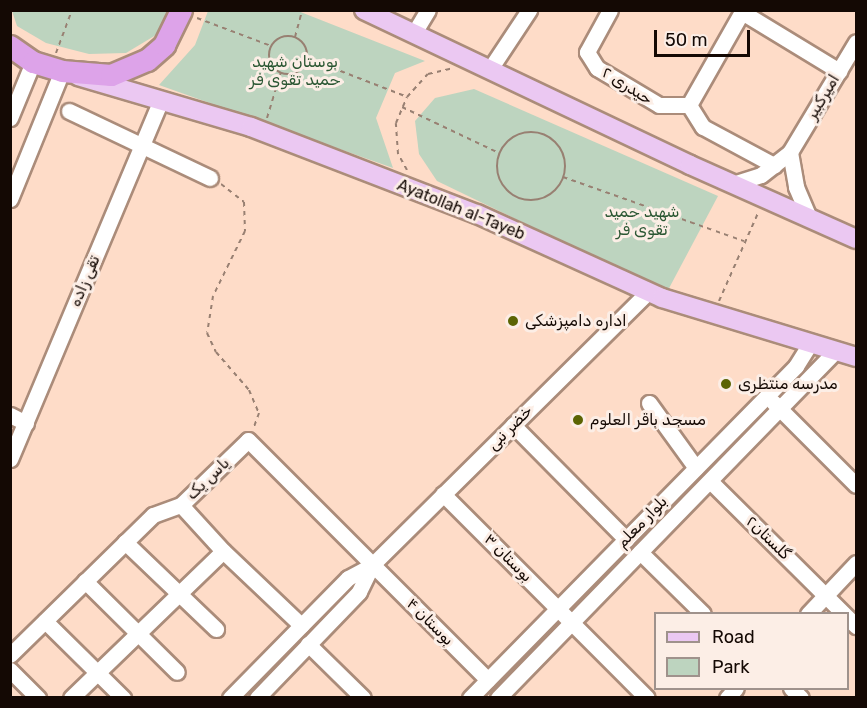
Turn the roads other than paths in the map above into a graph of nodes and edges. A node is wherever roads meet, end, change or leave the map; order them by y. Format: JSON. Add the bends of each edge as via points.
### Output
{"nodes":[{"id":1,"x":364,"y":10,"type":"edge"},
{"id":2,"x":428,"y":10,"type":"edge"},
{"id":3,"x":530,"y":10,"type":"edge"},
{"id":4,"x":610,"y":10,"type":"edge"},
{"id":5,"x":181,"y":11,"type":"edge"},
{"id":6,"x":743,"y":11,"type":"edge"},
{"id":7,"x":414,"y":33,"type":"junction"},
{"id":8,"x":856,"y":42,"type":"edge"},
{"id":9,"x":10,"y":46,"type":"edge"},
{"id":10,"x":10,"y":54,"type":"edge"},
{"id":11,"x":483,"y":66,"type":"junction"},
{"id":12,"x":49,"y":67,"type":"junction"},
{"id":13,"x":839,"y":71,"type":"junction"},
{"id":14,"x":160,"y":102,"type":"junction"},
{"id":15,"x":689,"y":105,"type":"junction"},
{"id":16,"x":69,"y":111,"type":"dead end"},
{"id":17,"x":10,"y":118,"type":"edge"},
{"id":18,"x":142,"y":146,"type":"junction"},
{"id":19,"x":790,"y":152,"type":"junction"},
{"id":20,"x":774,"y":165,"type":"junction"},
{"id":21,"x":210,"y":178,"type":"road end"},
{"id":22,"x":733,"y":184,"type":"junction"},
{"id":23,"x":10,"y":199,"type":"edge"},
{"id":24,"x":809,"y":218,"type":"junction"},
{"id":25,"x":856,"y":239,"type":"edge"},
{"id":26,"x":648,"y":292,"type":"junction"},
{"id":27,"x":810,"y":344,"type":"junction"},
{"id":28,"x":836,"y":351,"type":"junction"},
{"id":29,"x":856,"y":357,"type":"edge"},
{"id":30,"x":767,"y":395,"type":"junction"},
{"id":31,"x":650,"y":404,"type":"dead end"},
{"id":32,"x":780,"y":409,"type":"junction"},
{"id":33,"x":10,"y":415,"type":"edge"},
{"id":34,"x":26,"y":423,"type":"junction"},
{"id":35,"x":513,"y":425,"type":"junction"},
{"id":36,"x":10,"y":459,"type":"edge"},
{"id":37,"x":696,"y":468,"type":"junction"},
{"id":38,"x":710,"y":481,"type":"junction"},
{"id":39,"x":856,"y":485,"type":"edge"},
{"id":40,"x":443,"y":494,"type":"junction"},
{"id":41,"x":181,"y":505,"type":"junction"},
{"id":42,"x":626,"y":539,"type":"junction"},
{"id":43,"x":125,"y":542,"type":"junction"},
{"id":44,"x":223,"y":551,"type":"junction"},
{"id":45,"x":640,"y":552,"type":"junction"},
{"id":46,"x":856,"y":563,"type":"edge"},
{"id":47,"x":372,"y":565,"type":"junction"},
{"id":48,"x":85,"y":581,"type":"junction"},
{"id":49,"x":179,"y":594,"type":"junction"},
{"id":50,"x":826,"y":595,"type":"junction"},
{"id":51,"x":558,"y":608,"type":"junction"},
{"id":52,"x":701,"y":612,"type":"edge"},
{"id":53,"x":810,"y":612,"type":"edge"},
{"id":54,"x":842,"y":612,"type":"edge"},
{"id":55,"x":45,"y":621,"type":"junction"},
{"id":56,"x":572,"y":622,"type":"junction"},
{"id":57,"x":301,"y":625,"type":"junction"},
{"id":58,"x":216,"y":629,"type":"dead end"},
{"id":59,"x":138,"y":633,"type":"junction"},
{"id":60,"x":308,"y":644,"type":"junction"},
{"id":61,"x":10,"y":655,"type":"edge"},
{"id":62,"x":10,"y":670,"type":"edge"},
{"id":63,"x":97,"y":672,"type":"junction"},
{"id":64,"x":177,"y":672,"type":"dead end"},
{"id":65,"x":488,"y":680,"type":"junction"},
{"id":66,"x":38,"y":698,"type":"edge"},
{"id":67,"x":71,"y":698,"type":"edge"},
{"id":68,"x":123,"y":698,"type":"edge"},
{"id":69,"x":230,"y":698,"type":"edge"},
{"id":70,"x":257,"y":698,"type":"edge"},
{"id":71,"x":363,"y":698,"type":"edge"},
{"id":72,"x":470,"y":698,"type":"edge"},
{"id":73,"x":498,"y":698,"type":"edge"},
{"id":74,"x":647,"y":698,"type":"edge"}],
"edges":[{"from":1,"to":7,"type":"main road"},
{"from":2,"to":7,"type":"street"},
{"from":3,"to":11,"type":"street"},
{"from":4,"to":15,"type":"street","name":"حیدری ۲","via":[[587,52],[597,68],[658,105]]},
{"from":5,"to":12,"type":"highway","via":[[174,31],[147,60],[111,75]]},
{"from":6,"to":13,"type":"street"},
{"from":6,"to":15,"type":"street"},
{"from":7,"to":11,"type":"main road"},
{"from":8,"to":13,"type":"street","name":"امیرکبیر"},
{"from":9,"to":12,"type":"highway"},
{"from":10,"to":12,"type":"highway","name":"Ayatollah al-Tayeb"},
{"from":11,"to":22,"type":"main road"},
{"from":12,"to":14,"type":"main road","name":"Ayatollah al-Tayeb"},
{"from":12,"to":17,"type":"street"},
{"from":12,"to":23,"type":"street"},
{"from":13,"to":19,"type":"street","name":"امیرکبیر"},
{"from":14,"to":18,"type":"street","name":"تقی زاده"},
{"from":14,"to":26,"type":"main road","name":"Ayatollah al-Tayeb","via":[[263,132],[422,193]]},
{"from":15,"to":20,"type":"street","via":[[703,127]]},
{"from":16,"to":18,"type":"street"},
{"from":18,"to":21,"type":"street"},
{"from":18,"to":34,"type":"street","name":"تقی زاده"},
{"from":19,"to":20,"type":"street","name":"امیرکبیر"},
{"from":19,"to":24,"type":"street","via":[[796,187]]},
{"from":20,"to":22,"type":"street","name":"امیرکبیر","via":[[761,175]]},
{"from":22,"to":24,"type":"main road"},
{"from":24,"to":25,"type":"main road"},
{"from":26,"to":27,"type":"main road","name":"Ayatollah al-Tayeb"},
{"from":26,"to":35,"type":"street","name":"خضر نبی"},
{"from":27,"to":28,"type":"main road","name":"Ayatollah al-Tayeb"},
{"from":27,"to":30,"type":"street","name":"بلوار معلم","via":[[796,366]]},
{"from":28,"to":29,"type":"main road","name":"Ayatollah al-Tayeb"},
{"from":28,"to":32,"type":"street","name":"بلوار معلم"},
{"from":30,"to":32,"type":"street"},
{"from":30,"to":37,"type":"street","name":"بلوار معلم"},
{"from":31,"to":37,"type":"street"},
{"from":32,"to":38,"type":"street","name":"بلوار معلم"},
{"from":32,"to":39,"type":"street"},
{"from":33,"to":34,"type":"street"},
{"from":34,"to":36,"type":"street","name":"تقی زاده"},
{"from":35,"to":40,"type":"street","name":"خضر نبی"},
{"from":35,"to":42,"type":"street"},
{"from":37,"to":42,"type":"street","name":"بلوار معلم"},
{"from":38,"to":45,"type":"street","name":"بلوار معلم"},
{"from":38,"to":50,"type":"street","name":"گلستان۲"},
{"from":40,"to":47,"type":"street","name":"خضر نبی"},
{"from":40,"to":51,"type":"street","name":"بوستان ۳"},
{"from":41,"to":43,"type":"street","name":"یاس یک","via":[[153,515]]},
{"from":41,"to":44,"type":"street"},
{"from":41,"to":47,"type":"street","name":"یاس یک","via":[[248,440]]},
{"from":42,"to":51,"type":"street","name":"بلوار معلم"},
{"from":43,"to":48,"type":"street","name":"یاس یک"},
{"from":43,"to":49,"type":"street"},
{"from":44,"to":49,"type":"street"},
{"from":44,"to":57,"type":"street"},
{"from":45,"to":52,"type":"street"},
{"from":45,"to":56,"type":"street","name":"بلوار معلم"},
{"from":46,"to":50,"type":"street"},
{"from":47,"to":57,"type":"street","name":"خضر نبی","via":[[348,578]]},
{"from":47,"to":60,"type":"street","name":"خضر نبی","via":[[359,592]]},
{"from":47,"to":65,"type":"street","name":"بوستان ۴"},
{"from":48,"to":55,"type":"street","name":"یاس یک"},
{"from":48,"to":59,"type":"street"},
{"from":49,"to":58,"type":"street"},
{"from":49,"to":59,"type":"street"},
{"from":50,"to":53,"type":"street"},
{"from":50,"to":54,"type":"street","name":"گلستان۲"},
{"from":51,"to":56,"type":"street","name":"بوستان ۳"},
{"from":51,"to":65,"type":"street","name":"بلوار معلم"},
{"from":55,"to":61,"type":"street","name":"یاس یک"},
{"from":55,"to":63,"type":"street"},
{"from":56,"to":73,"type":"street","name":"بلوار معلم"},
{"from":56,"to":74,"type":"street","name":"بوستان ۳"},
{"from":57,"to":69,"type":"street","name":"خضر نبی"},
{"from":59,"to":63,"type":"street"},
{"from":59,"to":64,"type":"street"},
{"from":60,"to":70,"type":"street","name":"خضر نبی"},
{"from":60,"to":71,"type":"street"},
{"from":62,"to":66,"type":"street"},
{"from":63,"to":67,"type":"street"},
{"from":63,"to":68,"type":"street"},
{"from":65,"to":72,"type":"street","name":"بلوار معلم"}]}
